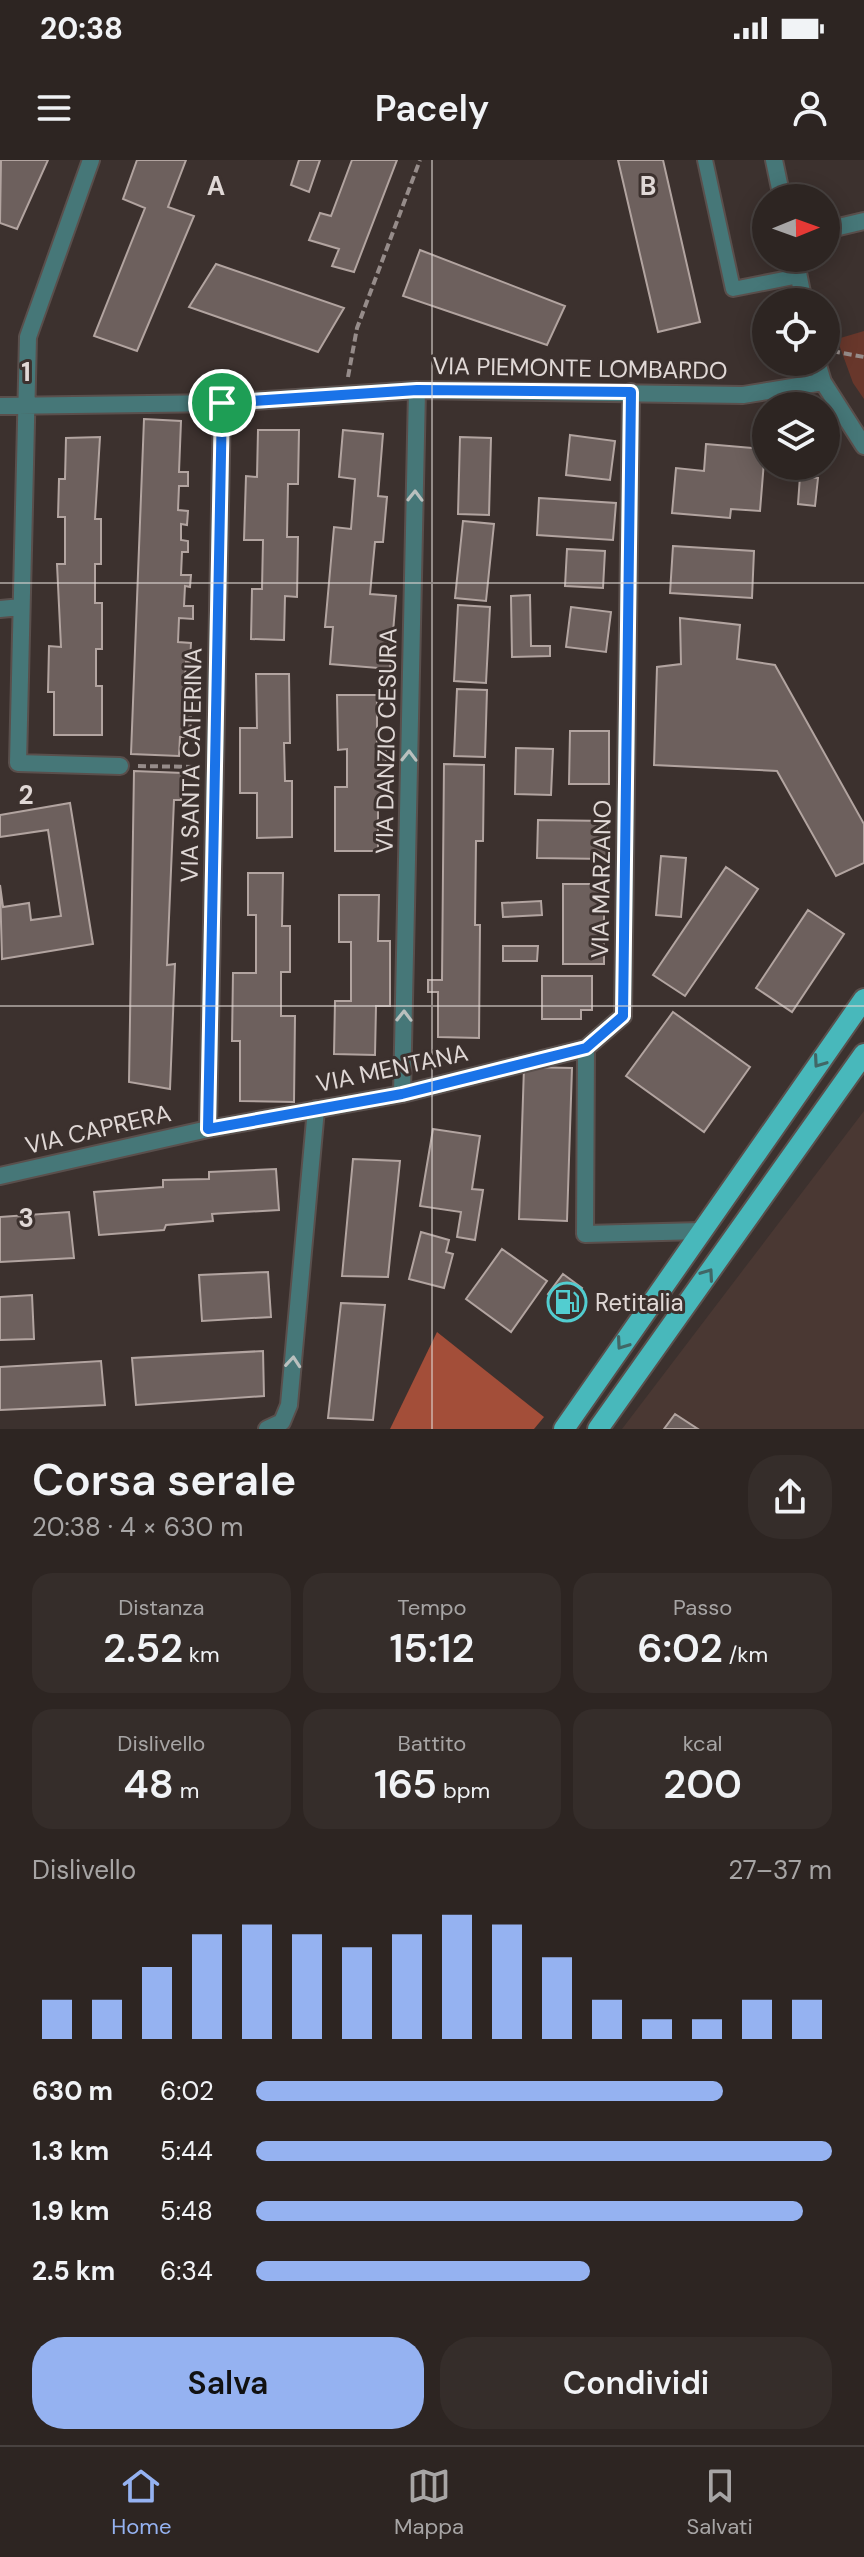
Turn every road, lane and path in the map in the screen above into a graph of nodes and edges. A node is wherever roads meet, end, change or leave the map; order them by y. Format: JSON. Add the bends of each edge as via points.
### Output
{"nodes":[{"id":1,"x":91,"y":160,"type":"edge"},
{"id":2,"x":420,"y":160,"type":"edge"},
{"id":3,"x":705,"y":160,"type":"edge"},
{"id":4,"x":774,"y":160,"type":"edge"},
{"id":5,"x":779,"y":184,"type":"edge"},
{"id":6,"x":864,"y":221,"type":"edge"},
{"id":7,"x":840,"y":227,"type":"edge"},
{"id":8,"x":798,"y":272,"type":"edge"},
{"id":9,"x":799,"y":276,"type":"junction"},
{"id":10,"x":801,"y":288,"type":"edge"},
{"id":11,"x":840,"y":353,"type":"edge"},
{"id":12,"x":864,"y":357,"type":"edge"},
{"id":13,"x":821,"y":376,"type":"edge"},
{"id":14,"x":823,"y":382,"type":"junction"},
{"id":15,"x":417,"y":390,"type":"junction"},
{"id":16,"x":631,"y":392,"type":"junction"},
{"id":17,"x":345,"y":395,"type":"junction"},
{"id":18,"x":222,"y":403,"type":"junction"},
{"id":19,"x":24,"y":405,"type":"junction"},
{"id":20,"x":0,"y":406,"type":"edge"},
{"id":21,"x":864,"y":446,"type":"edge"},
{"id":22,"x":21,"y":607,"type":"junction"},
{"id":23,"x":0,"y":609,"type":"edge"},
{"id":24,"x":120,"y":766,"type":"joint"},
{"id":25,"x":215,"y":768,"type":"junction"},
{"id":26,"x":864,"y":999,"type":"edge"},
{"id":27,"x":586,"y":1048,"type":"junction"},
{"id":28,"x":864,"y":1054,"type":"edge"},
{"id":29,"x":402,"y":1094,"type":"junction"},
{"id":30,"x":316,"y":1109,"type":"junction"},
{"id":31,"x":208,"y":1129,"type":"junction"},
{"id":32,"x":0,"y":1176,"type":"edge"},
{"id":33,"x":701,"y":1231,"type":"junction"},
{"id":34,"x":267,"y":1429,"type":"edge"},
{"id":35,"x":564,"y":1429,"type":"edge"},
{"id":36,"x":598,"y":1429,"type":"edge"}],
"edges":[{"from":1,"to":19,"type":"street","via":[[34,312]]},
{"from":2,"to":17,"type":"path","via":[[357,328]]},
{"from":3,"to":9,"type":"lane","via":[[733,289]]},
{"from":4,"to":5,"type":"street"},
{"from":6,"to":7,"type":"street"},
{"from":8,"to":9,"type":"street"},
{"from":9,"to":10,"type":"street"},
{"from":11,"to":12,"type":"path"},
{"from":13,"to":14,"type":"street"},
{"from":14,"to":16,"type":"street","name":"VIA PIEMONTE LOMBARDO","via":[[743,395]]},
{"from":14,"to":21,"type":"street"},
{"from":15,"to":16,"type":"street","name":"VIA PIEMONTE LOMBARDO"},
{"from":15,"to":17,"type":"street","name":"VIA PIEMONTE LOMBARDO"},
{"from":29,"to":15,"type":"street","name":"VIA DANZIO CESURA","one_way":true},
{"from":16,"to":27,"type":"street","name":"VIA MARZANO","via":[[623,1016]]},
{"from":17,"to":18,"type":"street","name":"VIA PIEMONTE LOMBARDO"},
{"from":18,"to":19,"type":"street","name":"VIA PIEMONTE LOMBARDO"},
{"from":18,"to":25,"type":"street","name":"VIA SANTA CATERINA"},
{"from":19,"to":20,"type":"street","name":"VIA PIEMONTE LOMBARDO"},
{"from":19,"to":22,"type":"street"},
{"from":22,"to":23,"type":"street"},
{"from":22,"to":24,"type":"street","via":[[18,763]]},
{"from":24,"to":25,"type":"path"},
{"from":25,"to":31,"type":"street","name":"VIA SANTA CATERINA"},
{"from":26,"to":33,"type":"main road","one_way":true},
{"from":27,"to":29,"type":"street","name":"VIA MENTANA"},
{"from":27,"to":33,"type":"street","via":[[585,1234]]},
{"from":36,"to":28,"type":"main road","one_way":true},
{"from":29,"to":30,"type":"street","name":"VIA MENTANA"},
{"from":30,"to":31,"type":"street","name":"VIA MENTANA"},
{"from":34,"to":30,"type":"street","one_way":true,"via":[[282,1422],[289,1405]]},
{"from":31,"to":32,"type":"street","name":"VIA CAPRERA"},
{"from":33,"to":35,"type":"main road","one_way":true}]}
